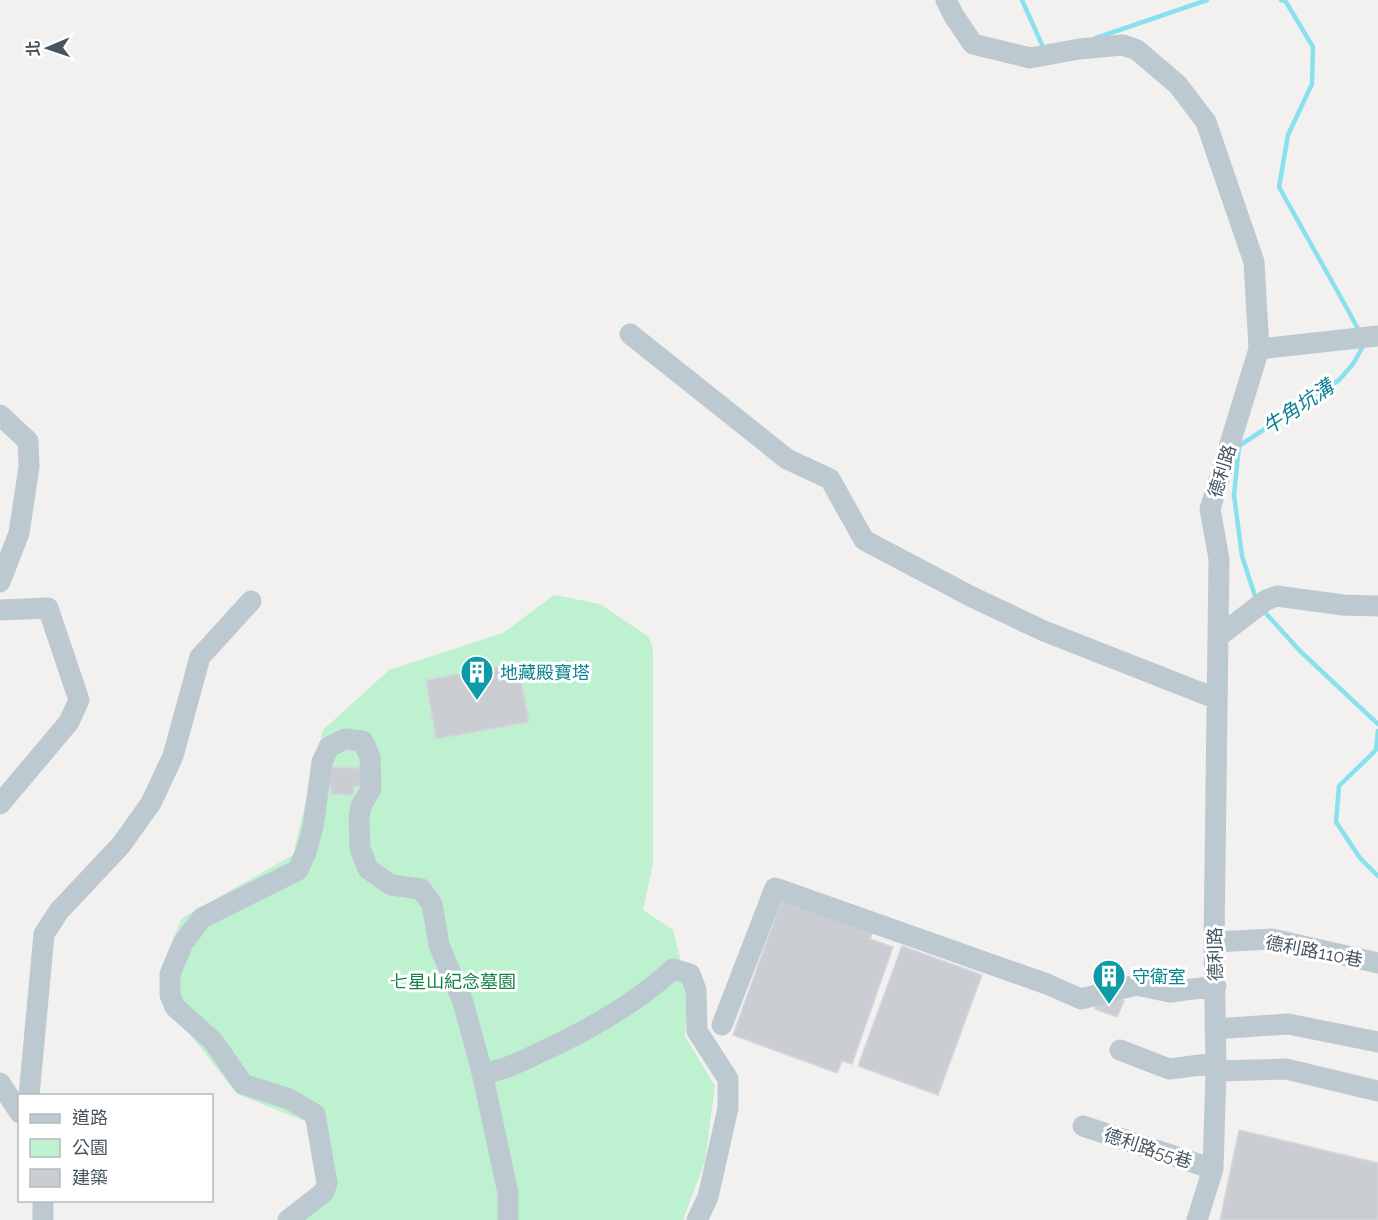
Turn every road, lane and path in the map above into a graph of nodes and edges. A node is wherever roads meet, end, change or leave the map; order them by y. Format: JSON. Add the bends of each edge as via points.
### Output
{"nodes":[{"id":1,"x":946,"y":0,"type":"edge"},
{"id":2,"x":630,"y":334,"type":"dead end"},
{"id":3,"x":1366,"y":337,"type":"edge"},
{"id":4,"x":1259,"y":349,"type":"junction"},
{"id":5,"x":0,"y":415,"type":"edge"},
{"id":6,"x":0,"y":582,"type":"edge"},
{"id":7,"x":251,"y":601,"type":"dead end"},
{"id":8,"x":1378,"y":606,"type":"edge"},
{"id":9,"x":0,"y":609,"type":"edge"},
{"id":10,"x":1218,"y":637,"type":"junction"},
{"id":11,"x":1217,"y":699,"type":"junction"},
{"id":12,"x":0,"y":804,"type":"edge"},
{"id":13,"x":1214,"y":942,"type":"junction"},
{"id":14,"x":1378,"y":963,"type":"edge"},
{"id":15,"x":1216,"y":986,"type":"junction"},
{"id":16,"x":722,"y":1025,"type":"dead end"},
{"id":17,"x":1215,"y":1029,"type":"junction"},
{"id":18,"x":1378,"y":1042,"type":"edge"},
{"id":19,"x":1120,"y":1050,"type":"dead end"},
{"id":20,"x":1216,"y":1067,"type":"junction"},
{"id":21,"x":482,"y":1073,"type":"junction"},
{"id":22,"x":0,"y":1083,"type":"edge"},
{"id":23,"x":1378,"y":1091,"type":"edge"},
{"id":24,"x":29,"y":1094,"type":"edge"},
{"id":25,"x":18,"y":1110,"type":"edge"},
{"id":26,"x":1083,"y":1126,"type":"dead end"},
{"id":27,"x":1214,"y":1169,"type":"junction"},
{"id":28,"x":43,"y":1202,"type":"edge"},
{"id":29,"x":43,"y":1220,"type":"edge"},
{"id":30,"x":288,"y":1220,"type":"edge"},
{"id":31,"x":508,"y":1220,"type":"edge"},
{"id":32,"x":697,"y":1220,"type":"edge"},
{"id":33,"x":1197,"y":1220,"type":"edge"}],
"edges":[{"from":1,"to":4,"type":"street","name":"德利路","via":[[973,44],[1029,58],[1123,45],[1137,50],[1178,85],[1206,122],[1254,262]]},
{"from":2,"to":11,"type":"street","via":[[787,459],[830,479],[864,540],[1044,631]]},
{"from":3,"to":4,"type":"street"},
{"from":4,"to":10,"type":"street","name":"德利路","via":[[1210,509],[1219,559]]},
{"from":5,"to":6,"type":"street","via":[[28,441],[29,468],[19,533]]},
{"from":7,"to":24,"type":"street","via":[[200,657],[172,756],[151,803],[121,845],[59,911],[44,934]]},
{"from":8,"to":10,"type":"street","via":[[1278,596]]},
{"from":9,"to":12,"type":"street","via":[[48,608],[79,700],[69,722]]},
{"from":10,"to":11,"type":"street","name":"德利路"},
{"from":11,"to":13,"type":"street","name":"德利路"},
{"from":13,"to":14,"type":"street","name":"德利路110巷","via":[[1272,939]]},
{"from":13,"to":15,"type":"street","name":"德利路"},
{"from":15,"to":16,"type":"street","via":[[1170,992],[1136,985],[1081,999],[775,888]]},
{"from":15,"to":17,"type":"street","name":"德利路"},
{"from":17,"to":18,"type":"street","via":[[1288,1024]]},
{"from":17,"to":20,"type":"street","name":"德利路"},
{"from":19,"to":20,"type":"street","via":[[1169,1069]]},
{"from":20,"to":23,"type":"street","via":[[1286,1069]]},
{"from":20,"to":27,"type":"street","name":"德利路"},
{"from":21,"to":30,"type":"street","via":[[463,1002],[439,945],[432,904],[421,889],[391,885],[368,869],[360,848],[359,819],[371,789],[370,757],[363,741],[345,739],[329,747],[322,762],[313,827],[298,870],[201,918],[183,943],[170,974],[175,1007],[213,1041],[243,1084],[289,1099],[315,1114],[327,1183],[324,1192]]},
{"from":21,"to":31,"type":"street","via":[[508,1193]]},
{"from":21,"to":32,"type":"street","via":[[499,1071],[581,1034],[651,989],[673,969],[690,974],[696,990],[697,1031],[728,1079],[728,1108],[708,1197]]},
{"from":22,"to":25,"type":"street"},
{"from":26,"to":27,"type":"street","name":"德利路55巷"},
{"from":27,"to":33,"type":"street","name":"德利路"},
{"from":28,"to":29,"type":"street"}]}
